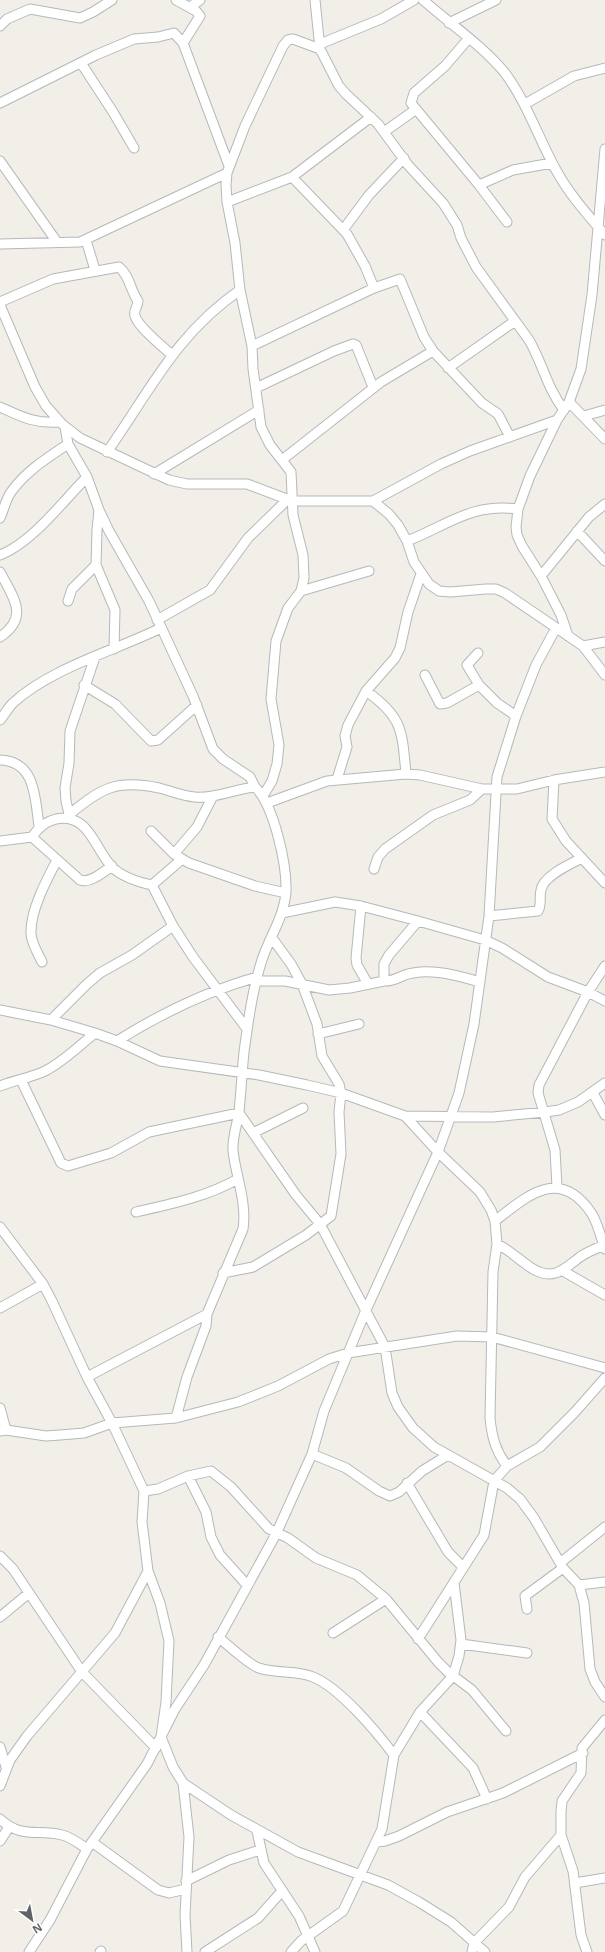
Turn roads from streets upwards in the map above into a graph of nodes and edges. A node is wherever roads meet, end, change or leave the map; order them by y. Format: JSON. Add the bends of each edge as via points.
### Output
{"nodes":[{"id":1,"x":36,"y":0,"type":"edge"},
{"id":2,"x":112,"y":0,"type":"edge"},
{"id":3,"x":176,"y":0,"type":"edge"},
{"id":4,"x":200,"y":0,"type":"edge"},
{"id":5,"x":315,"y":0,"type":"edge"},
{"id":6,"x":414,"y":0,"type":"edge"},
{"id":7,"x":423,"y":0,"type":"edge"},
{"id":8,"x":496,"y":0,"type":"edge"},
{"id":9,"x":190,"y":7,"type":"junction"},
{"id":10,"x":30,"y":9,"type":"junction"},
{"id":11,"x":3,"y":17,"type":"edge"},
{"id":12,"x":449,"y":23,"type":"junction"},
{"id":13,"x":0,"y":26,"type":"edge"},
{"id":14,"x":469,"y":38,"type":"junction"},
{"id":15,"x":183,"y":43,"type":"junction"},
{"id":16,"x":320,"y":46,"type":"junction"},
{"id":17,"x":81,"y":62,"type":"junction"},
{"id":18,"x":605,"y":68,"type":"edge"},
{"id":19,"x":0,"y":103,"type":"edge"},
{"id":20,"x":525,"y":104,"type":"junction"},
{"id":21,"x":415,"y":110,"type":"junction"},
{"id":22,"x":371,"y":117,"type":"junction"},
{"id":23,"x":384,"y":132,"type":"junction"},
{"id":24,"x":134,"y":148,"type":"dead end"},
{"id":25,"x":605,"y":149,"type":"edge"},
{"id":26,"x":404,"y":158,"type":"junction"},
{"id":27,"x":0,"y":161,"type":"edge"},
{"id":28,"x":552,"y":163,"type":"junction"},
{"id":29,"x":228,"y":169,"type":"junction"},
{"id":30,"x":292,"y":177,"type":"junction"},
{"id":31,"x":479,"y":185,"type":"junction"},
{"id":32,"x":227,"y":202,"type":"junction"},
{"id":33,"x":507,"y":222,"type":"dead end"},
{"id":34,"x":597,"y":225,"type":"junction"},
{"id":35,"x":343,"y":230,"type":"junction"},
{"id":36,"x":605,"y":235,"type":"edge"},
{"id":37,"x":86,"y":240,"type":"junction"},
{"id":38,"x":57,"y":242,"type":"junction"},
{"id":39,"x":0,"y":244,"type":"edge"},
{"id":40,"x":96,"y":270,"type":"junction"},
{"id":41,"x":374,"y":288,"type":"junction"},
{"id":42,"x":240,"y":290,"type":"junction"},
{"id":43,"x":0,"y":303,"type":"edge"},
{"id":44,"x":515,"y":321,"type":"junction"},
{"id":45,"x":252,"y":346,"type":"junction"},
{"id":46,"x":433,"y":351,"type":"junction"},
{"id":47,"x":172,"y":355,"type":"junction"},
{"id":48,"x":448,"y":368,"type":"junction"},
{"id":49,"x":373,"y":387,"type":"junction"},
{"id":50,"x":256,"y":388,"type":"junction"},
{"id":51,"x":566,"y":406,"type":"junction"},
{"id":52,"x":0,"y":407,"type":"edge"},
{"id":53,"x":259,"y":410,"type":"junction"},
{"id":54,"x":605,"y":410,"type":"edge"},
{"id":55,"x":584,"y":416,"type":"junction"},
{"id":56,"x":557,"y":420,"type":"junction"},
{"id":57,"x":62,"y":424,"type":"junction"},
{"id":58,"x":510,"y":437,"type":"junction"},
{"id":59,"x":605,"y":440,"type":"edge"},
{"id":60,"x":68,"y":444,"type":"junction"},
{"id":61,"x":107,"y":452,"type":"junction"},
{"id":62,"x":282,"y":460,"type":"junction"},
{"id":63,"x":154,"y":474,"type":"junction"},
{"id":64,"x":87,"y":477,"type":"junction"},
{"id":65,"x":290,"y":501,"type":"junction"},
{"id":66,"x":373,"y":501,"type":"junction"},
{"id":67,"x":605,"y":504,"type":"edge"},
{"id":68,"x":518,"y":509,"type":"junction"},
{"id":69,"x":99,"y":510,"type":"junction"},
{"id":70,"x":0,"y":518,"type":"edge"},
{"id":71,"x":577,"y":531,"type":"junction"},
{"id":72,"x":406,"y":541,"type":"junction"},
{"id":73,"x":0,"y":555,"type":"edge"},
{"id":74,"x":605,"y":561,"type":"edge"},
{"id":75,"x":96,"y":565,"type":"junction"},
{"id":76,"x":369,"y":571,"type":"dead end"},
{"id":77,"x":0,"y":572,"type":"edge"},
{"id":78,"x":421,"y":574,"type":"junction"},
{"id":79,"x":541,"y":576,"type":"junction"},
{"id":80,"x":301,"y":590,"type":"junction"},
{"id":81,"x":68,"y":601,"type":"dead end"},
{"id":82,"x":159,"y":624,"type":"junction"},
{"id":83,"x":556,"y":628,"type":"junction"},
{"id":84,"x":568,"y":636,"type":"junction"},
{"id":85,"x":0,"y":637,"type":"edge"},
{"id":86,"x":605,"y":642,"type":"edge"},
{"id":87,"x":583,"y":646,"type":"junction"},
{"id":88,"x":114,"y":649,"type":"junction"},
{"id":89,"x":478,"y":653,"type":"dead end"},
{"id":90,"x":95,"y":657,"type":"junction"},
{"id":91,"x":424,"y":675,"type":"dead end"},
{"id":92,"x":605,"y":675,"type":"edge"},
{"id":93,"x":84,"y":685,"type":"junction"},
{"id":94,"x":479,"y":685,"type":"junction"},
{"id":95,"x":366,"y":691,"type":"junction"},
{"id":96,"x":197,"y":705,"type":"junction"},
{"id":97,"x":516,"y":716,"type":"junction"},
{"id":98,"x":0,"y":719,"type":"edge"},
{"id":99,"x":0,"y":760,"type":"edge"},
{"id":100,"x":605,"y":772,"type":"edge"},
{"id":101,"x":406,"y":774,"type":"junction"},
{"id":102,"x":337,"y":779,"type":"junction"},
{"id":103,"x":554,"y":780,"type":"junction"},
{"id":104,"x":255,"y":787,"type":"junction"},
{"id":105,"x":495,"y":788,"type":"junction"},
{"id":106,"x":482,"y":789,"type":"junction"},
{"id":107,"x":213,"y":796,"type":"junction"},
{"id":108,"x":265,"y":800,"type":"junction"},
{"id":109,"x":70,"y":816,"type":"junction"},
{"id":110,"x":39,"y":826,"type":"junction"},
{"id":111,"x":151,"y":831,"type":"dead end"},
{"id":112,"x":32,"y":837,"type":"junction"},
{"id":113,"x":0,"y":842,"type":"edge"},
{"id":114,"x":177,"y":857,"type":"junction"},
{"id":115,"x":582,"y":858,"type":"junction"},
{"id":116,"x":57,"y":860,"type":"junction"},
{"id":117,"x":112,"y":866,"type":"junction"},
{"id":118,"x":374,"y":869,"type":"dead end"},
{"id":119,"x":605,"y":883,"type":"edge"},
{"id":120,"x":152,"y":885,"type":"junction"},
{"id":121,"x":286,"y":893,"type":"junction"},
{"id":122,"x":361,"y":906,"type":"junction"},
{"id":123,"x":282,"y":913,"type":"junction"},
{"id":124,"x":489,"y":916,"type":"junction"},
{"id":125,"x":418,"y":921,"type":"junction"},
{"id":126,"x":173,"y":926,"type":"junction"},
{"id":127,"x":272,"y":938,"type":"junction"},
{"id":128,"x":486,"y":940,"type":"junction"},
{"id":129,"x":42,"y":962,"type":"dead end"},
{"id":130,"x":605,"y":966,"type":"edge"},
{"id":131,"x":256,"y":979,"type":"junction"},
{"id":132,"x":384,"y":981,"type":"junction"},
{"id":133,"x":480,"y":982,"type":"junction"},
{"id":134,"x":302,"y":984,"type":"junction"},
{"id":135,"x":368,"y":984,"type":"junction"},
{"id":136,"x":218,"y":990,"type":"junction"},
{"id":137,"x":588,"y":992,"type":"junction"},
{"id":138,"x":605,"y":1001,"type":"edge"},
{"id":139,"x":0,"y":1010,"type":"edge"},
{"id":140,"x":51,"y":1020,"type":"junction"},
{"id":141,"x":359,"y":1024,"type":"dead end"},
{"id":142,"x":248,"y":1029,"type":"junction"},
{"id":143,"x":95,"y":1033,"type":"junction"},
{"id":144,"x":318,"y":1034,"type":"junction"},
{"id":145,"x":117,"y":1041,"type":"junction"},
{"id":146,"x":242,"y":1073,"type":"junction"},
{"id":147,"x":21,"y":1080,"type":"junction"},
{"id":148,"x":605,"y":1083,"type":"edge"},
{"id":149,"x":0,"y":1086,"type":"edge"},
{"id":150,"x":341,"y":1093,"type":"junction"},
{"id":151,"x":593,"y":1093,"type":"junction"},
{"id":152,"x":304,"y":1108,"type":"dead end"},
{"id":153,"x":545,"y":1112,"type":"junction"},
{"id":154,"x":239,"y":1113,"type":"junction"},
{"id":155,"x":605,"y":1115,"type":"edge"},
{"id":156,"x":405,"y":1116,"type":"junction"},
{"id":157,"x":451,"y":1116,"type":"junction"},
{"id":158,"x":253,"y":1133,"type":"junction"},
{"id":159,"x":438,"y":1152,"type":"junction"},
{"id":160,"x":238,"y":1179,"type":"junction"},
{"id":161,"x":556,"y":1187,"type":"junction"},
{"id":162,"x":136,"y":1212,"type":"dead end"},
{"id":163,"x":495,"y":1221,"type":"junction"},
{"id":164,"x":320,"y":1224,"type":"junction"},
{"id":165,"x":0,"y":1227,"type":"edge"},
{"id":166,"x":496,"y":1244,"type":"junction"},
{"id":167,"x":604,"y":1246,"type":"edge"},
{"id":168,"x":563,"y":1271,"type":"junction"},
{"id":169,"x":224,"y":1273,"type":"junction"},
{"id":170,"x":43,"y":1284,"type":"junction"},
{"id":171,"x":605,"y":1295,"type":"edge"},
{"id":172,"x":0,"y":1308,"type":"edge"},
{"id":173,"x":366,"y":1310,"type":"junction"},
{"id":174,"x":207,"y":1314,"type":"junction"},
{"id":175,"x":492,"y":1337,"type":"junction"},
{"id":176,"x":385,"y":1347,"type":"junction"},
{"id":177,"x":348,"y":1353,"type":"junction"},
{"id":178,"x":605,"y":1368,"type":"edge"},
{"id":179,"x":87,"y":1377,"type":"junction"},
{"id":180,"x":605,"y":1378,"type":"edge"},
{"id":181,"x":0,"y":1408,"type":"edge"},
{"id":182,"x":176,"y":1418,"type":"junction"},
{"id":183,"x":112,"y":1422,"type":"junction"},
{"id":184,"x":3,"y":1431,"type":"edge"},
{"id":185,"x":312,"y":1454,"type":"junction"},
{"id":186,"x":448,"y":1454,"type":"junction"},
{"id":187,"x":507,"y":1466,"type":"junction"},
{"id":188,"x":188,"y":1476,"type":"junction"},
{"id":189,"x":494,"y":1481,"type":"junction"},
{"id":190,"x":407,"y":1483,"type":"junction"},
{"id":191,"x":144,"y":1491,"type":"junction"},
{"id":192,"x":605,"y":1527,"type":"edge"},
{"id":193,"x":276,"y":1534,"type":"junction"},
{"id":194,"x":0,"y":1556,"type":"edge"},
{"id":195,"x":561,"y":1565,"type":"junction"},
{"id":196,"x":463,"y":1568,"type":"junction"},
{"id":197,"x":148,"y":1571,"type":"junction"},
{"id":198,"x":605,"y":1582,"type":"edge"},
{"id":199,"x":454,"y":1583,"type":"junction"},
{"id":200,"x":247,"y":1585,"type":"junction"},
{"id":201,"x":579,"y":1585,"type":"junction"},
{"id":202,"x":29,"y":1593,"type":"junction"},
{"id":203,"x":386,"y":1599,"type":"junction"},
{"id":204,"x":527,"y":1609,"type":"dead end"},
{"id":205,"x":0,"y":1617,"type":"edge"},
{"id":206,"x":333,"y":1633,"type":"dead end"},
{"id":207,"x":218,"y":1637,"type":"junction"},
{"id":208,"x":418,"y":1639,"type":"junction"},
{"id":209,"x":461,"y":1644,"type":"junction"},
{"id":210,"x":527,"y":1653,"type":"dead end"},
{"id":211,"x":82,"y":1672,"type":"junction"},
{"id":212,"x":453,"y":1676,"type":"junction"},
{"id":213,"x":605,"y":1697,"type":"edge"},
{"id":214,"x":420,"y":1712,"type":"junction"},
{"id":215,"x":604,"y":1722,"type":"edge"},
{"id":216,"x":506,"y":1731,"type":"dead end"},
{"id":217,"x":161,"y":1737,"type":"junction"},
{"id":218,"x":0,"y":1747,"type":"edge"},
{"id":219,"x":156,"y":1748,"type":"junction"},
{"id":220,"x":583,"y":1753,"type":"junction"},
{"id":221,"x":394,"y":1755,"type":"junction"},
{"id":222,"x":6,"y":1767,"type":"junction"},
{"id":223,"x":183,"y":1782,"type":"junction"},
{"id":224,"x":0,"y":1786,"type":"edge"},
{"id":225,"x":487,"y":1798,"type":"junction"},
{"id":226,"x":0,"y":1819,"type":"edge"},
{"id":227,"x":9,"y":1827,"type":"junction"},
{"id":228,"x":258,"y":1831,"type":"junction"},
{"id":229,"x":561,"y":1835,"type":"junction"},
{"id":230,"x":0,"y":1841,"type":"edge"},
{"id":231,"x":377,"y":1842,"type":"junction"},
{"id":232,"x":90,"y":1846,"type":"junction"},
{"id":233,"x":260,"y":1850,"type":"junction"},
{"id":234,"x":360,"y":1874,"type":"junction"},
{"id":235,"x":605,"y":1878,"type":"edge"},
{"id":236,"x":576,"y":1883,"type":"junction"},
{"id":237,"x":186,"y":1885,"type":"junction"},
{"id":238,"x":282,"y":1891,"type":"junction"},
{"id":239,"x":308,"y":1935,"type":"junction"},
{"id":240,"x":473,"y":1947,"type":"edge"},
{"id":241,"x":30,"y":1952,"type":"edge"},
{"id":242,"x":187,"y":1952,"type":"edge"},
{"id":243,"x":204,"y":1952,"type":"edge"},
{"id":244,"x":291,"y":1952,"type":"edge"},
{"id":245,"x":315,"y":1952,"type":"edge"},
{"id":246,"x":485,"y":1952,"type":"edge"},
{"id":247,"x":587,"y":1952,"type":"edge"}],
"edges":[{"from":1,"to":10,"type":"street"},
{"from":2,"to":10,"type":"street","via":[[80,18]]},
{"from":3,"to":9,"type":"street"},
{"from":4,"to":9,"type":"street"},
{"from":5,"to":16,"type":"street"},
{"from":6,"to":16,"type":"street","via":[[381,19]]},
{"from":7,"to":12,"type":"street"},
{"from":8,"to":12,"type":"street"},
{"from":9,"to":15,"type":"street","via":[[200,16]]},
{"from":10,"to":11,"type":"street"},
{"from":11,"to":13,"type":"street"},
{"from":12,"to":14,"type":"street"},
{"from":14,"to":20,"type":"street","via":[[505,73]]},
{"from":14,"to":21,"type":"street","via":[[445,66],[414,93],[411,103]]},
{"from":15,"to":17,"type":"street","via":[[174,33],[134,39]]},
{"from":15,"to":29,"type":"street"},
{"from":16,"to":22,"type":"street","via":[[346,94]]},
{"from":16,"to":29,"type":"street","via":[[293,39],[288,40],[283,46],[245,126]]},
{"from":17,"to":19,"type":"street"},
{"from":17,"to":24,"type":"street"},
{"from":18,"to":20,"type":"street","via":[[574,76]]},
{"from":20,"to":28,"type":"street"},
{"from":21,"to":23,"type":"street"},
{"from":21,"to":31,"type":"street"},
{"from":22,"to":23,"type":"street"},
{"from":22,"to":30,"type":"street"},
{"from":23,"to":26,"type":"street"},
{"from":25,"to":34,"type":"street"},
{"from":26,"to":35,"type":"street","via":[[369,195]]},
{"from":26,"to":44,"type":"street","via":[[451,213],[476,267]]},
{"from":27,"to":38,"type":"street"},
{"from":28,"to":31,"type":"street","via":[[514,170]]},
{"from":28,"to":34,"type":"street","via":[[566,187]]},
{"from":29,"to":32,"type":"street"},
{"from":29,"to":37,"type":"street"},
{"from":30,"to":32,"type":"street"},
{"from":30,"to":35,"type":"street"},
{"from":31,"to":33,"type":"street"},
{"from":32,"to":42,"type":"street"},
{"from":34,"to":36,"type":"street"},
{"from":34,"to":51,"type":"street","via":[[592,295],[584,354],[581,369]]},
{"from":35,"to":41,"type":"street","via":[[365,266]]},
{"from":37,"to":38,"type":"street"},
{"from":37,"to":40,"type":"street"},
{"from":38,"to":39,"type":"street"},
{"from":40,"to":43,"type":"street","via":[[53,279]]},
{"from":40,"to":47,"type":"street","via":[[117,266],[121,269],[128,277],[138,301],[134,313],[136,318],[153,339]]},
{"from":41,"to":45,"type":"street"},
{"from":41,"to":46,"type":"street","via":[[398,279],[402,281],[424,337]]},
{"from":42,"to":45,"type":"street"},
{"from":42,"to":47,"type":"street","via":[[196,325]]},
{"from":43,"to":57,"type":"street","via":[[35,387],[46,406]]},
{"from":44,"to":48,"type":"street"},
{"from":44,"to":51,"type":"street","via":[[535,350],[547,383]]},
{"from":45,"to":50,"type":"street"},
{"from":46,"to":48,"type":"street"},
{"from":46,"to":49,"type":"street"},
{"from":47,"to":61,"type":"street"},
{"from":48,"to":58,"type":"street","via":[[482,403],[498,414]]},
{"from":49,"to":50,"type":"street","via":[[353,344]]},
{"from":49,"to":62,"type":"street"},
{"from":50,"to":53,"type":"street"},
{"from":51,"to":55,"type":"street"},
{"from":51,"to":56,"type":"street"},
{"from":52,"to":57,"type":"street","via":[[43,423]]},
{"from":53,"to":62,"type":"street","via":[[261,427]]},
{"from":53,"to":63,"type":"street"},
{"from":54,"to":55,"type":"street"},
{"from":55,"to":59,"type":"street"},
{"from":56,"to":58,"type":"street"},
{"from":56,"to":68,"type":"street","via":[[530,476]]},
{"from":57,"to":60,"type":"street"},
{"from":57,"to":61,"type":"street","via":[[80,438]]},
{"from":58,"to":66,"type":"street","via":[[441,464]]},
{"from":60,"to":64,"type":"street"},
{"from":60,"to":70,"type":"street","via":[[36,465],[20,481],[10,493]]},
{"from":61,"to":63,"type":"street"},
{"from":62,"to":65,"type":"street","via":[[293,478]]},
{"from":63,"to":65,"type":"street","via":[[187,484],[247,484]]},
{"from":64,"to":69,"type":"street"},
{"from":64,"to":73,"type":"street","via":[[37,530]]},
{"from":65,"to":66,"type":"street"},
{"from":65,"to":80,"type":"street","via":[[303,555],[304,578]]},
{"from":65,"to":82,"type":"street","via":[[248,538],[210,590]]},
{"from":66,"to":72,"type":"street","via":[[389,514]]},
{"from":67,"to":71,"type":"street"},
{"from":68,"to":72,"type":"street","via":[[480,509]]},
{"from":68,"to":79,"type":"street","via":[[517,535]]},
{"from":69,"to":75,"type":"street"},
{"from":69,"to":82,"type":"street"},
{"from":71,"to":74,"type":"street"},
{"from":71,"to":79,"type":"street"},
{"from":72,"to":78,"type":"street"},
{"from":75,"to":81,"type":"street","via":[[72,589]]},
{"from":75,"to":88,"type":"street","via":[[115,610]]},
{"from":76,"to":80,"type":"street"},
{"from":77,"to":85,"type":"street","via":[[18,613],[8,632]]},
{"from":78,"to":83,"type":"street","via":[[429,584],[440,591],[496,589]]},
{"from":78,"to":95,"type":"street","via":[[408,612],[400,648],[395,658]]},
{"from":79,"to":84,"type":"street","via":[[561,615]]},
{"from":80,"to":108,"type":"street","via":[[288,608],[276,641],[271,699],[279,745],[277,764]]},
{"from":82,"to":88,"type":"street"},
{"from":82,"to":96,"type":"street"},
{"from":83,"to":84,"type":"street"},
{"from":83,"to":97,"type":"street","via":[[536,665]]},
{"from":84,"to":87,"type":"street"},
{"from":86,"to":87,"type":"street"},
{"from":87,"to":92,"type":"street"},
{"from":88,"to":90,"type":"street"},
{"from":89,"to":94,"type":"street","via":[[467,665]]},
{"from":90,"to":93,"type":"street"},
{"from":90,"to":98,"type":"street","via":[[73,666],[23,694],[11,704]]},
{"from":91,"to":94,"type":"street","via":[[438,701],[444,704]]},
{"from":93,"to":96,"type":"street","via":[[115,704],[151,742],[158,740]]},
{"from":93,"to":109,"type":"street","via":[[70,731],[65,788]]},
{"from":94,"to":97,"type":"street","via":[[497,703]]},
{"from":95,"to":101,"type":"street","via":[[389,709],[398,724]]},
{"from":95,"to":102,"type":"street","via":[[346,732],[347,747]]},
{"from":96,"to":104,"type":"street","via":[[213,749],[250,777]]},
{"from":97,"to":105,"type":"street"},
{"from":99,"to":110,"type":"street","via":[[17,764],[28,774],[32,782]]},
{"from":100,"to":103,"type":"street"},
{"from":101,"to":102,"type":"street","via":[[354,780]]},
{"from":101,"to":106,"type":"street"},
{"from":102,"to":108,"type":"street"},
{"from":103,"to":105,"type":"street","via":[[517,789]]},
{"from":103,"to":115,"type":"street","via":[[552,819],[566,841]]},
{"from":104,"to":107,"type":"street"},
{"from":104,"to":108,"type":"street"},
{"from":105,"to":106,"type":"street"},
{"from":105,"to":124,"type":"street"},
{"from":106,"to":118,"type":"street","via":[[470,800],[433,815],[385,849]]},
{"from":107,"to":109,"type":"street","via":[[194,797],[141,786],[110,787],[97,792]]},
{"from":107,"to":114,"type":"street"},
{"from":108,"to":121,"type":"street","via":[[282,852]]},
{"from":109,"to":110,"type":"street"},
{"from":109,"to":117,"type":"street","via":[[84,827]]},
{"from":110,"to":112,"type":"street"},
{"from":111,"to":114,"type":"street"},
{"from":112,"to":113,"type":"street"},
{"from":112,"to":116,"type":"street"},
{"from":114,"to":120,"type":"street"},
{"from":114,"to":121,"type":"street","via":[[228,878]]},
{"from":115,"to":119,"type":"street"},
{"from":115,"to":124,"type":"street","via":[[549,878],[541,887],[538,911]]},
{"from":116,"to":117,"type":"street","via":[[84,881]]},
{"from":116,"to":129,"type":"street","via":[[39,899],[31,925],[32,938]]},
{"from":117,"to":120,"type":"street","via":[[127,877]]},
{"from":120,"to":126,"type":"street"},
{"from":121,"to":123,"type":"street"},
{"from":122,"to":123,"type":"street","via":[[335,902]]},
{"from":122,"to":125,"type":"street"},
{"from":122,"to":135,"type":"street","via":[[356,958],[357,965]]},
{"from":123,"to":127,"type":"street"},
{"from":124,"to":128,"type":"street"},
{"from":125,"to":128,"type":"street"},
{"from":125,"to":132,"type":"street","via":[[389,955],[384,964]]},
{"from":126,"to":136,"type":"street"},
{"from":126,"to":140,"type":"street","via":[[87,984]]},
{"from":127,"to":131,"type":"street"},
{"from":127,"to":134,"type":"street"},
{"from":128,"to":133,"type":"street"},
{"from":128,"to":137,"type":"street","via":[[548,977]]},
{"from":130,"to":137,"type":"street"},
{"from":131,"to":134,"type":"street"},
{"from":131,"to":136,"type":"street"},
{"from":131,"to":142,"type":"street"},
{"from":132,"to":133,"type":"street","via":[[391,982],[417,972],[444,973]]},
{"from":132,"to":135,"type":"street"},
{"from":133,"to":157,"type":"street","via":[[474,1024],[459,1093]]},
{"from":134,"to":135,"type":"street","via":[[328,990]]},
{"from":134,"to":144,"type":"street","via":[[314,1013]]},
{"from":136,"to":142,"type":"street"},
{"from":136,"to":145,"type":"street","via":[[162,1014]]},
{"from":137,"to":138,"type":"street"},
{"from":137,"to":153,"type":"street","via":[[539,1085],[538,1093]]},
{"from":139,"to":140,"type":"street"},
{"from":140,"to":143,"type":"street"},
{"from":141,"to":144,"type":"street"},
{"from":142,"to":146,"type":"street"},
{"from":143,"to":145,"type":"street"},
{"from":143,"to":147,"type":"street","via":[[60,1061]]},
{"from":144,"to":150,"type":"street","via":[[322,1056],[339,1084]]},
{"from":145,"to":146,"type":"street","via":[[160,1061]]},
{"from":146,"to":150,"type":"street"},
{"from":146,"to":154,"type":"street"},
{"from":147,"to":149,"type":"street"},
{"from":147,"to":154,"type":"street","via":[[61,1163],[68,1166],[111,1153],[150,1132]]},
{"from":148,"to":151,"type":"street"},
{"from":150,"to":156,"type":"street"},
{"from":150,"to":164,"type":"street","via":[[341,1154],[338,1173],[330,1216]]},
{"from":151,"to":153,"type":"street","via":[[565,1107]]},
{"from":151,"to":155,"type":"street"},
{"from":152,"to":158,"type":"street"},
{"from":153,"to":157,"type":"street","via":[[493,1117]]},
{"from":153,"to":161,"type":"street","via":[[556,1150]]},
{"from":154,"to":158,"type":"street"},
{"from":154,"to":160,"type":"street","via":[[233,1150]]},
{"from":156,"to":157,"type":"street"},
{"from":156,"to":159,"type":"street"},
{"from":157,"to":159,"type":"street"},
{"from":158,"to":164,"type":"street","via":[[296,1195]]},
{"from":159,"to":163,"type":"street","via":[[480,1192]]},
{"from":159,"to":173,"type":"street"},
{"from":160,"to":162,"type":"street","via":[[198,1197]]},
{"from":160,"to":169,"type":"street","via":[[245,1216],[243,1228]]},
{"from":161,"to":163,"type":"street","via":[[533,1193]]},
{"from":161,"to":167,"type":"street","via":[[573,1194],[592,1215]]},
{"from":163,"to":166,"type":"street"},
{"from":164,"to":169,"type":"street","via":[[300,1239],[253,1266]]},
{"from":164,"to":173,"type":"street"},
{"from":165,"to":170,"type":"street"},
{"from":166,"to":168,"type":"street","via":[[541,1273]]},
{"from":166,"to":175,"type":"street"},
{"from":167,"to":168,"type":"street","via":[[580,1257]]},
{"from":168,"to":171,"type":"street"},
{"from":169,"to":174,"type":"street"},
{"from":170,"to":172,"type":"street"},
{"from":170,"to":179,"type":"street"},
{"from":173,"to":176,"type":"street"},
{"from":173,"to":177,"type":"street"},
{"from":174,"to":179,"type":"street"},
{"from":174,"to":182,"type":"street","via":[[206,1326],[187,1376]]},
{"from":175,"to":176,"type":"street","via":[[457,1336]]},
{"from":175,"to":178,"type":"street"},
{"from":175,"to":187,"type":"street","via":[[490,1418],[498,1454]]},
{"from":176,"to":177,"type":"street"},
{"from":176,"to":186,"type":"street","via":[[392,1393],[398,1407],[413,1428],[434,1447]]},
{"from":177,"to":182,"type":"street","via":[[329,1359],[278,1386],[238,1402]]},
{"from":177,"to":185,"type":"street","via":[[324,1411]]},
{"from":179,"to":183,"type":"street"},
{"from":180,"to":187,"type":"street","via":[[540,1447]]},
{"from":181,"to":184,"type":"street"},
{"from":182,"to":183,"type":"street"},
{"from":183,"to":184,"type":"street","via":[[84,1433],[60,1436]]},
{"from":183,"to":191,"type":"street"},
{"from":185,"to":190,"type":"street","via":[[346,1468],[388,1496],[398,1492]]},
{"from":185,"to":193,"type":"street"},
{"from":186,"to":189,"type":"street"},
{"from":186,"to":190,"type":"street"},
{"from":187,"to":189,"type":"street"},
{"from":188,"to":191,"type":"street","via":[[158,1489]]},
{"from":188,"to":193,"type":"street","via":[[211,1471],[231,1487],[268,1529]]},
{"from":188,"to":200,"type":"street","via":[[206,1512],[211,1537],[220,1556]]},
{"from":189,"to":195,"type":"street","via":[[520,1499]]},
{"from":189,"to":196,"type":"street","via":[[484,1535]]},
{"from":190,"to":196,"type":"street","via":[[448,1552]]},
{"from":191,"to":197,"type":"street","via":[[142,1522]]},
{"from":192,"to":195,"type":"street"},
{"from":193,"to":200,"type":"street"},
{"from":193,"to":203,"type":"street","via":[[288,1538],[316,1558],[357,1575]]},
{"from":194,"to":202,"type":"street","via":[[13,1569]]},
{"from":195,"to":201,"type":"street"},
{"from":195,"to":204,"type":"street","via":[[525,1596]]},
{"from":196,"to":199,"type":"street"},
{"from":197,"to":211,"type":"street","via":[[115,1633]]},
{"from":197,"to":217,"type":"street","via":[[160,1603],[169,1641],[166,1702]]},
{"from":198,"to":201,"type":"street"},
{"from":199,"to":208,"type":"street"},
{"from":199,"to":209,"type":"street"},
{"from":200,"to":207,"type":"street"},
{"from":201,"to":213,"type":"street","via":[[584,1603],[590,1669]]},
{"from":202,"to":205,"type":"street"},
{"from":202,"to":211,"type":"street"},
{"from":203,"to":206,"type":"street"},
{"from":203,"to":208,"type":"street"},
{"from":207,"to":217,"type":"street","via":[[204,1665],[175,1708]]},
{"from":207,"to":221,"type":"street","via":[[258,1668],[299,1673],[314,1678],[356,1710]]},
{"from":208,"to":212,"type":"street"},
{"from":209,"to":210,"type":"street"},
{"from":209,"to":212,"type":"street"},
{"from":211,"to":219,"type":"street"},
{"from":211,"to":222,"type":"street","via":[[27,1736]]},
{"from":212,"to":214,"type":"street"},
{"from":212,"to":216,"type":"street","via":[[472,1690]]},
{"from":214,"to":221,"type":"street"},
{"from":214,"to":225,"type":"street","via":[[473,1768]]},
{"from":215,"to":220,"type":"street","via":[[582,1748]]},
{"from":217,"to":219,"type":"street"},
{"from":217,"to":223,"type":"street","via":[[173,1767]]},
{"from":218,"to":222,"type":"street"},
{"from":219,"to":232,"type":"street"},
{"from":220,"to":225,"type":"street","via":[[503,1793]]},
{"from":220,"to":229,"type":"street","via":[[581,1774],[562,1801]]},
{"from":221,"to":231,"type":"street","via":[[382,1829]]},
{"from":222,"to":224,"type":"street"},
{"from":223,"to":228,"type":"street"},
{"from":223,"to":237,"type":"street","via":[[189,1837]]},
{"from":225,"to":231,"type":"street","via":[[447,1812],[399,1836]]},
{"from":226,"to":227,"type":"street"},
{"from":227,"to":230,"type":"street"},
{"from":227,"to":232,"type":"street","via":[[29,1834],[64,1835]]},
{"from":228,"to":233,"type":"street"},
{"from":228,"to":234,"type":"street","via":[[298,1852]]},
{"from":229,"to":236,"type":"street"},
{"from":229,"to":240,"type":"street","via":[[525,1877],[510,1907]]},
{"from":231,"to":234,"type":"street"},
{"from":232,"to":237,"type":"street","via":[[158,1890],[170,1893]]},
{"from":232,"to":241,"type":"street"},
{"from":233,"to":237,"type":"street","via":[[229,1860]]},
{"from":233,"to":238,"type":"street","via":[[264,1863]]},
{"from":234,"to":239,"type":"street","via":[[343,1911]]},
{"from":234,"to":240,"type":"street","via":[[388,1885],[441,1915]]},
{"from":235,"to":236,"type":"street"},
{"from":236,"to":247,"type":"street","via":[[581,1935]]},
{"from":237,"to":242,"type":"street"},
{"from":238,"to":239,"type":"street"},
{"from":238,"to":243,"type":"street","via":[[258,1918]]},
{"from":239,"to":244,"type":"street"},
{"from":239,"to":245,"type":"street"},
{"from":240,"to":246,"type":"street"}]}
